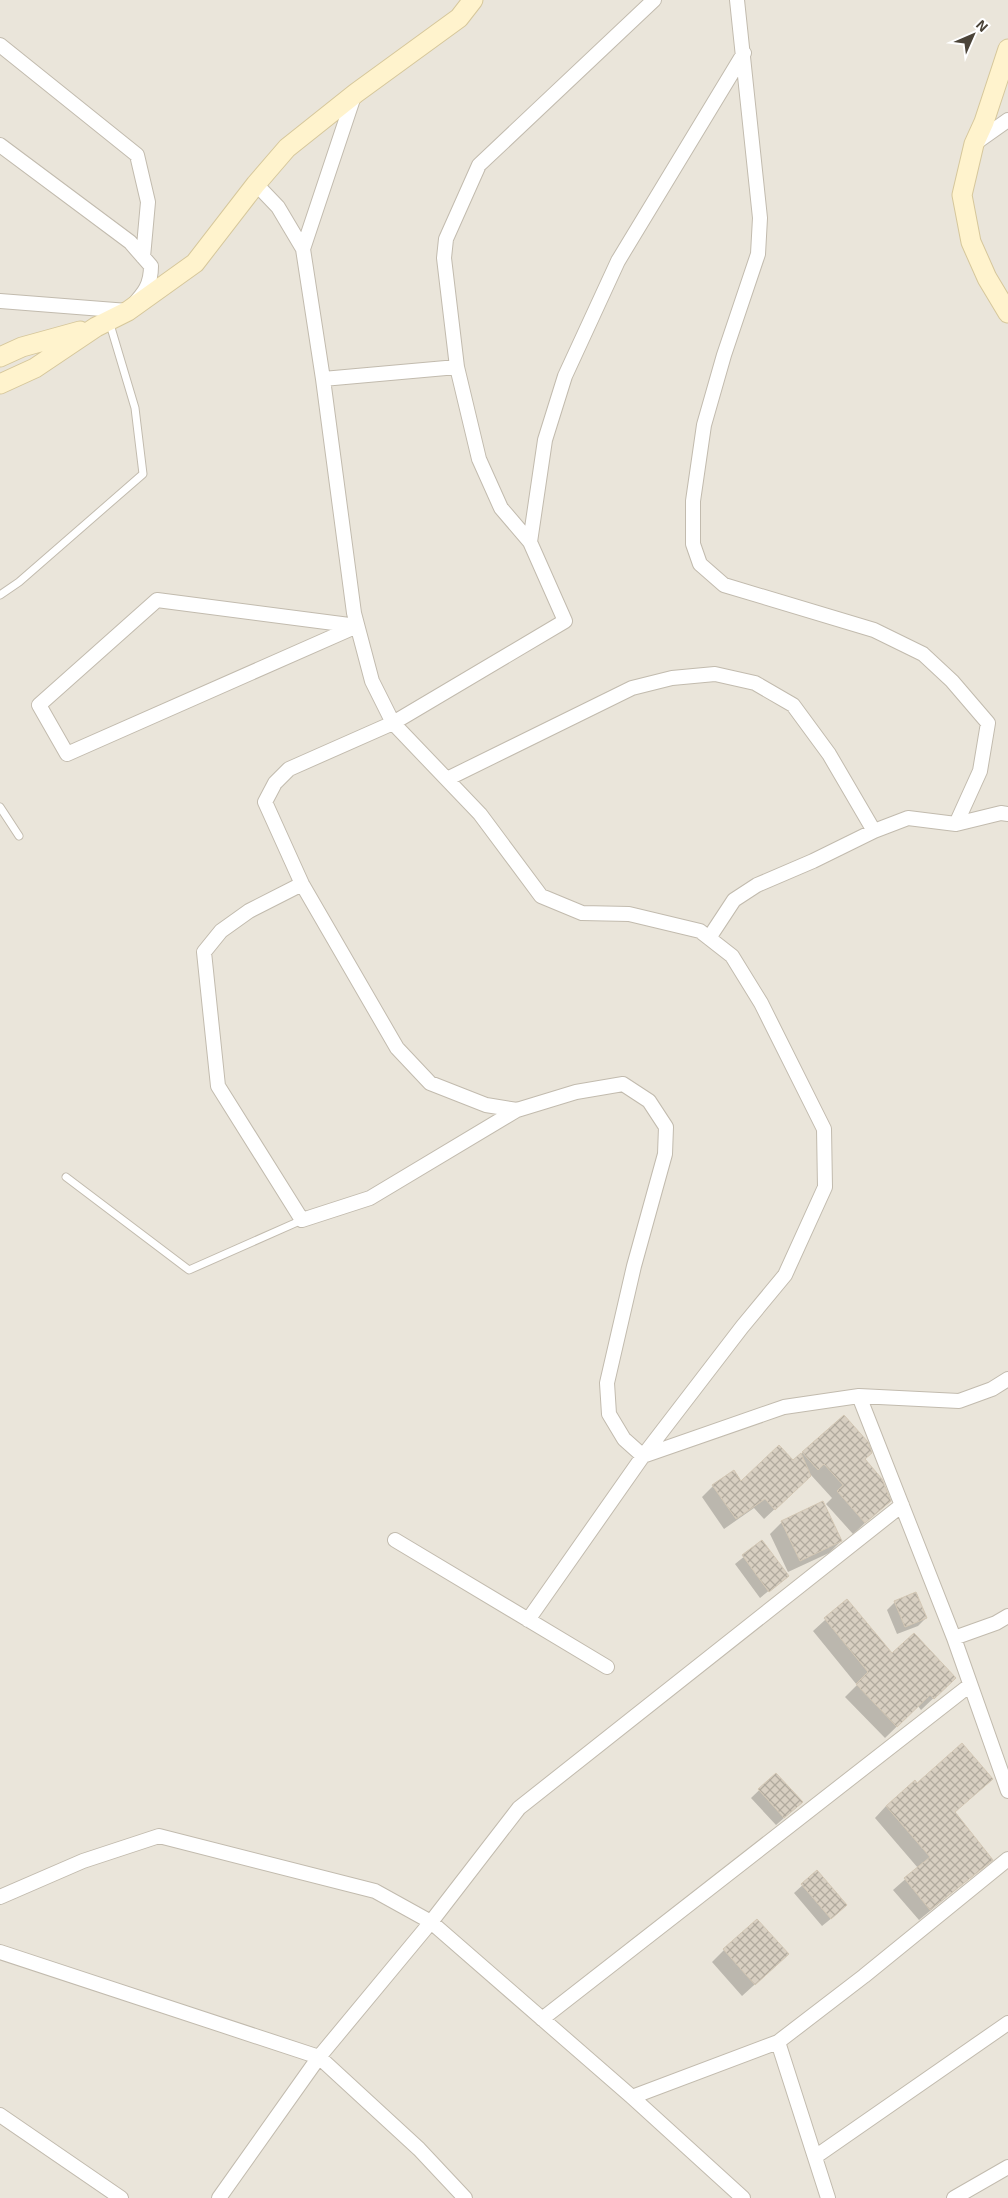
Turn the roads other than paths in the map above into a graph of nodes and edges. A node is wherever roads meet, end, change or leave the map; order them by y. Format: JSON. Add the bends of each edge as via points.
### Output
{"nodes":[{"id":1,"x":473,"y":0,"type":"edge"},
{"id":2,"x":654,"y":0,"type":"edge"},
{"id":3,"x":737,"y":0,"type":"edge"},
{"id":4,"x":0,"y":44,"type":"edge"},
{"id":5,"x":1008,"y":49,"type":"edge"},
{"id":6,"x":744,"y":52,"type":"junction"},
{"id":7,"x":356,"y":93,"type":"junction"},
{"id":8,"x":1008,"y":120,"type":"edge"},
{"id":9,"x":974,"y":144,"type":"junction"},
{"id":10,"x":0,"y":145,"type":"edge"},
{"id":11,"x":256,"y":184,"type":"junction"},
{"id":12,"x":303,"y":249,"type":"junction"},
{"id":13,"x":143,"y":257,"type":"junction"},
{"id":14,"x":3,"y":299,"type":"edge"},
{"id":15,"x":128,"y":311,"type":"junction"},
{"id":16,"x":1008,"y":313,"type":"edge"},
{"id":17,"x":102,"y":324,"type":"junction"},
{"id":18,"x":0,"y":358,"type":"edge"},
{"id":19,"x":457,"y":367,"type":"junction"},
{"id":20,"x":323,"y":379,"type":"junction"},
{"id":21,"x":0,"y":384,"type":"edge"},
{"id":22,"x":530,"y":542,"type":"junction"},
{"id":23,"x":0,"y":595,"type":"edge"},
{"id":24,"x":357,"y":626,"type":"junction"},
{"id":25,"x":394,"y":723,"type":"junction"},
{"id":26,"x":447,"y":779,"type":"junction"},
{"id":27,"x":0,"y":807,"type":"edge"},
{"id":28,"x":1008,"y":814,"type":"edge"},
{"id":29,"x":956,"y":824,"type":"junction"},
{"id":30,"x":874,"y":831,"type":"junction"},
{"id":31,"x":19,"y":836,"type":"dead end"},
{"id":32,"x":302,"y":884,"type":"junction"},
{"id":33,"x":709,"y":938,"type":"junction"},
{"id":34,"x":517,"y":1110,"type":"junction"},
{"id":35,"x":66,"y":1178,"type":"dead end"},
{"id":36,"x":302,"y":1220,"type":"junction"},
{"id":37,"x":1008,"y":1379,"type":"edge"},
{"id":38,"x":859,"y":1396,"type":"junction"},
{"id":39,"x":643,"y":1456,"type":"junction"},
{"id":40,"x":902,"y":1505,"type":"junction"},
{"id":41,"x":395,"y":1540,"type":"dead end"},
{"id":42,"x":1008,"y":1616,"type":"edge"},
{"id":43,"x":528,"y":1620,"type":"junction"},
{"id":44,"x":954,"y":1638,"type":"junction"},
{"id":45,"x":607,"y":1667,"type":"dead end"},
{"id":46,"x":970,"y":1685,"type":"junction"},
{"id":47,"x":1008,"y":1791,"type":"edge"},
{"id":48,"x":1008,"y":1859,"type":"edge"},
{"id":49,"x":0,"y":1897,"type":"edge"},
{"id":50,"x":432,"y":1922,"type":"junction"},
{"id":51,"x":0,"y":1952,"type":"edge"},
{"id":52,"x":542,"y":2019,"type":"junction"},
{"id":53,"x":1008,"y":2022,"type":"edge"},
{"id":54,"x":778,"y":2042,"type":"junction"},
{"id":55,"x":319,"y":2057,"type":"junction"},
{"id":56,"x":632,"y":2097,"type":"junction"},
{"id":57,"x":0,"y":2115,"type":"edge"},
{"id":58,"x":815,"y":2157,"type":"junction"},
{"id":59,"x":1008,"y":2167,"type":"edge"},
{"id":60,"x":121,"y":2198,"type":"edge"},
{"id":61,"x":219,"y":2198,"type":"edge"},
{"id":62,"x":465,"y":2198,"type":"edge"},
{"id":63,"x":743,"y":2198,"type":"edge"},
{"id":64,"x":828,"y":2198,"type":"edge"},
{"id":65,"x":954,"y":2198,"type":"edge"}],
"edges":[{"from":1,"to":7,"type":"main road","via":[[459,18]]},
{"from":2,"to":19,"type":"street","via":[[479,165],[446,239],[444,258]]},
{"from":3,"to":6,"type":"street"},
{"from":4,"to":13,"type":"street","via":[[137,155],[148,202]]},
{"from":5,"to":9,"type":"main road"},
{"from":6,"to":22,"type":"street","via":[[618,261],[565,376],[545,440]]},
{"from":6,"to":29,"type":"street","via":[[760,218],[758,254],[704,425],[693,500],[693,544],[700,564],[724,585],[874,630],[923,654],[952,681],[988,723],[980,771]]},
{"from":7,"to":11,"type":"main road","via":[[288,148]]},
{"from":7,"to":12,"type":"street"},
{"from":8,"to":9,"type":"street"},
{"from":9,"to":16,"type":"main road","via":[[962,196],[971,242]]},
{"from":10,"to":13,"type":"street","via":[[130,242]]},
{"from":11,"to":12,"type":"street","via":[[278,207]]},
{"from":11,"to":15,"type":"main road","via":[[195,264]]},
{"from":12,"to":20,"type":"street"},
{"from":13,"to":15,"type":"street","via":[[151,266],[151,281]]},
{"from":14,"to":15,"type":"street"},
{"from":15,"to":17,"type":"main road"},
{"from":17,"to":18,"type":"main road","via":[[22,347]]},
{"from":17,"to":21,"type":"main road","via":[[34,368]]},
{"from":17,"to":23,"type":"lane","via":[[135,408],[143,474]]},
{"from":19,"to":20,"type":"street"},
{"from":19,"to":22,"type":"street","via":[[479,459],[501,508]]},
{"from":20,"to":24,"type":"street"},
{"from":22,"to":25,"type":"street","via":[[565,621]]},
{"from":24,"to":24,"type":"street","via":[[67,754],[39,705],[157,600]]},
{"from":24,"to":25,"type":"street","via":[[372,681]]},
{"from":25,"to":26,"type":"street"},
{"from":25,"to":32,"type":"street","via":[[289,769],[275,782],[266,802]]},
{"from":26,"to":30,"type":"street","via":[[632,688],[672,678],[715,674],[755,683],[793,705],[829,754]]},
{"from":26,"to":33,"type":"street","via":[[480,814],[541,896],[582,913],[629,914],[700,931]]},
{"from":27,"to":31,"type":"lane"},
{"from":28,"to":29,"type":"street"},
{"from":29,"to":30,"type":"street","via":[[908,818]]},
{"from":30,"to":33,"type":"street","via":[[734,900]]},
{"from":32,"to":34,"type":"street","via":[[397,1048],[430,1084],[486,1105]]},
{"from":32,"to":36,"type":"street","via":[[249,911],[221,931],[204,952],[218,1086]]},
{"from":33,"to":39,"type":"street","via":[[732,956],[761,1003],[824,1129],[825,1187],[785,1275]]},
{"from":34,"to":36,"type":"street","via":[[370,1198]]},
{"from":34,"to":39,"type":"street","via":[[576,1092],[623,1084],[649,1101],[666,1127],[665,1154],[634,1266],[607,1383],[609,1414],[624,1439]]},
{"from":35,"to":36,"type":"lane","via":[[189,1270]]},
{"from":37,"to":38,"type":"street","via":[[992,1389],[959,1401]]},
{"from":38,"to":39,"type":"street","via":[[784,1407]]},
{"from":38,"to":40,"type":"street"},
{"from":39,"to":43,"type":"street"},
{"from":40,"to":44,"type":"street"},
{"from":40,"to":50,"type":"street","via":[[519,1808]]},
{"from":41,"to":43,"type":"street"},
{"from":42,"to":44,"type":"street"},
{"from":43,"to":45,"type":"street"},
{"from":44,"to":46,"type":"street"},
{"from":46,"to":47,"type":"street"},
{"from":46,"to":52,"type":"street"},
{"from":48,"to":54,"type":"street"},
{"from":49,"to":50,"type":"street","via":[[83,1861],[159,1836],[376,1891]]},
{"from":50,"to":52,"type":"street"},
{"from":50,"to":55,"type":"street"},
{"from":51,"to":55,"type":"street"},
{"from":52,"to":56,"type":"street"},
{"from":53,"to":58,"type":"street"},
{"from":54,"to":56,"type":"street"},
{"from":54,"to":58,"type":"street"},
{"from":55,"to":61,"type":"street"},
{"from":55,"to":62,"type":"street","via":[[419,2149]]},
{"from":56,"to":63,"type":"street"},
{"from":57,"to":60,"type":"street"},
{"from":58,"to":64,"type":"street"},
{"from":59,"to":65,"type":"street"}]}
